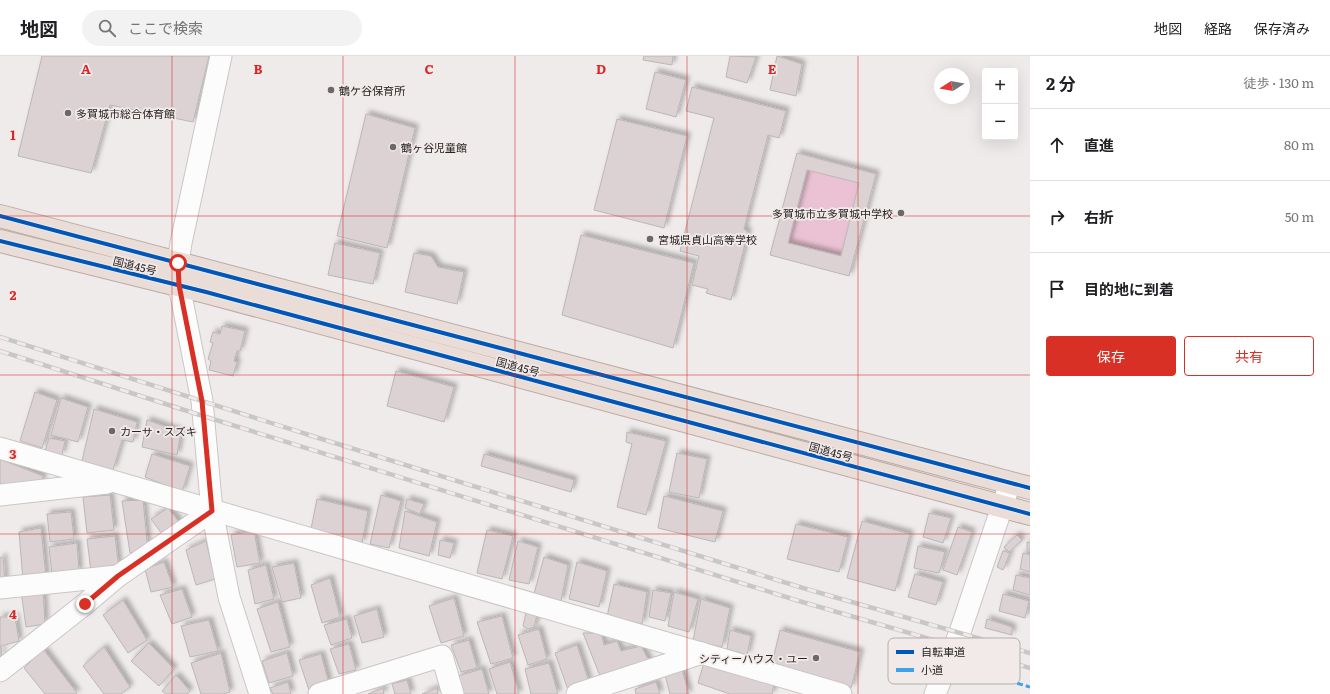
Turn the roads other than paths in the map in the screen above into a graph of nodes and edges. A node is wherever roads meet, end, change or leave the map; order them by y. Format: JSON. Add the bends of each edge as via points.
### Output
{"nodes":[{"id":1,"x":221,"y":56,"type":"edge"},
{"id":2,"x":0,"y":216,"type":"edge"},
{"id":3,"x":0,"y":241,"type":"edge"},
{"id":4,"x":178,"y":263,"type":"junction"},
{"id":5,"x":179,"y":285,"type":"junction"},
{"id":6,"x":0,"y":448,"type":"edge"},
{"id":7,"x":117,"y":482,"type":"junction"},
{"id":8,"x":1020,"y":485,"type":"edge"},
{"id":9,"x":0,"y":495,"type":"edge"},
{"id":10,"x":1003,"y":507,"type":"junction"},
{"id":11,"x":212,"y":511,"type":"junction"},
{"id":12,"x":1030,"y":514,"type":"edge"},
{"id":13,"x":118,"y":576,"type":"junction"},
{"id":14,"x":0,"y":588,"type":"edge"},
{"id":15,"x":958,"y":638,"type":"edge"},
{"id":16,"x":702,"y":653,"type":"junction"},
{"id":17,"x":0,"y":671,"type":"edge"},
{"id":18,"x":939,"y":684,"type":"edge"},
{"id":19,"x":816,"y":686,"type":"junction"},
{"id":20,"x":260,"y":694,"type":"edge"},
{"id":21,"x":319,"y":694,"type":"edge"},
{"id":22,"x":453,"y":694,"type":"edge"},
{"id":23,"x":577,"y":694,"type":"edge"},
{"id":24,"x":794,"y":694,"type":"edge"},
{"id":25,"x":841,"y":694,"type":"edge"},
{"id":26,"x":935,"y":694,"type":"edge"}],
"edges":[{"from":1,"to":4,"type":"street"},
{"from":2,"to":4,"type":"highway","name":"国道45号"},
{"from":3,"to":5,"type":"highway","name":"国道45号"},
{"from":4,"to":5,"type":"street"},
{"from":4,"to":8,"type":"highway","name":"国道45号"},
{"from":5,"to":10,"type":"highway","name":"国道45号"},
{"from":5,"to":11,"type":"street","via":[[202,401]]},
{"from":6,"to":7,"type":"street"},
{"from":7,"to":9,"type":"street"},
{"from":7,"to":11,"type":"street"},
{"from":8,"to":10,"type":"street"},
{"from":10,"to":12,"type":"highway","name":"国道45号"},
{"from":10,"to":15,"type":"street"},
{"from":11,"to":13,"type":"street"},
{"from":11,"to":16,"type":"street"},
{"from":11,"to":20,"type":"street","via":[[229,597]]},
{"from":13,"to":14,"type":"street"},
{"from":13,"to":17,"type":"street"},
{"from":16,"to":19,"type":"street"},
{"from":16,"to":23,"type":"street"},
{"from":18,"to":26,"type":"street"},
{"from":19,"to":24,"type":"street"},
{"from":19,"to":25,"type":"street"},
{"from":21,"to":22,"type":"street","via":[[442,656]]}]}
